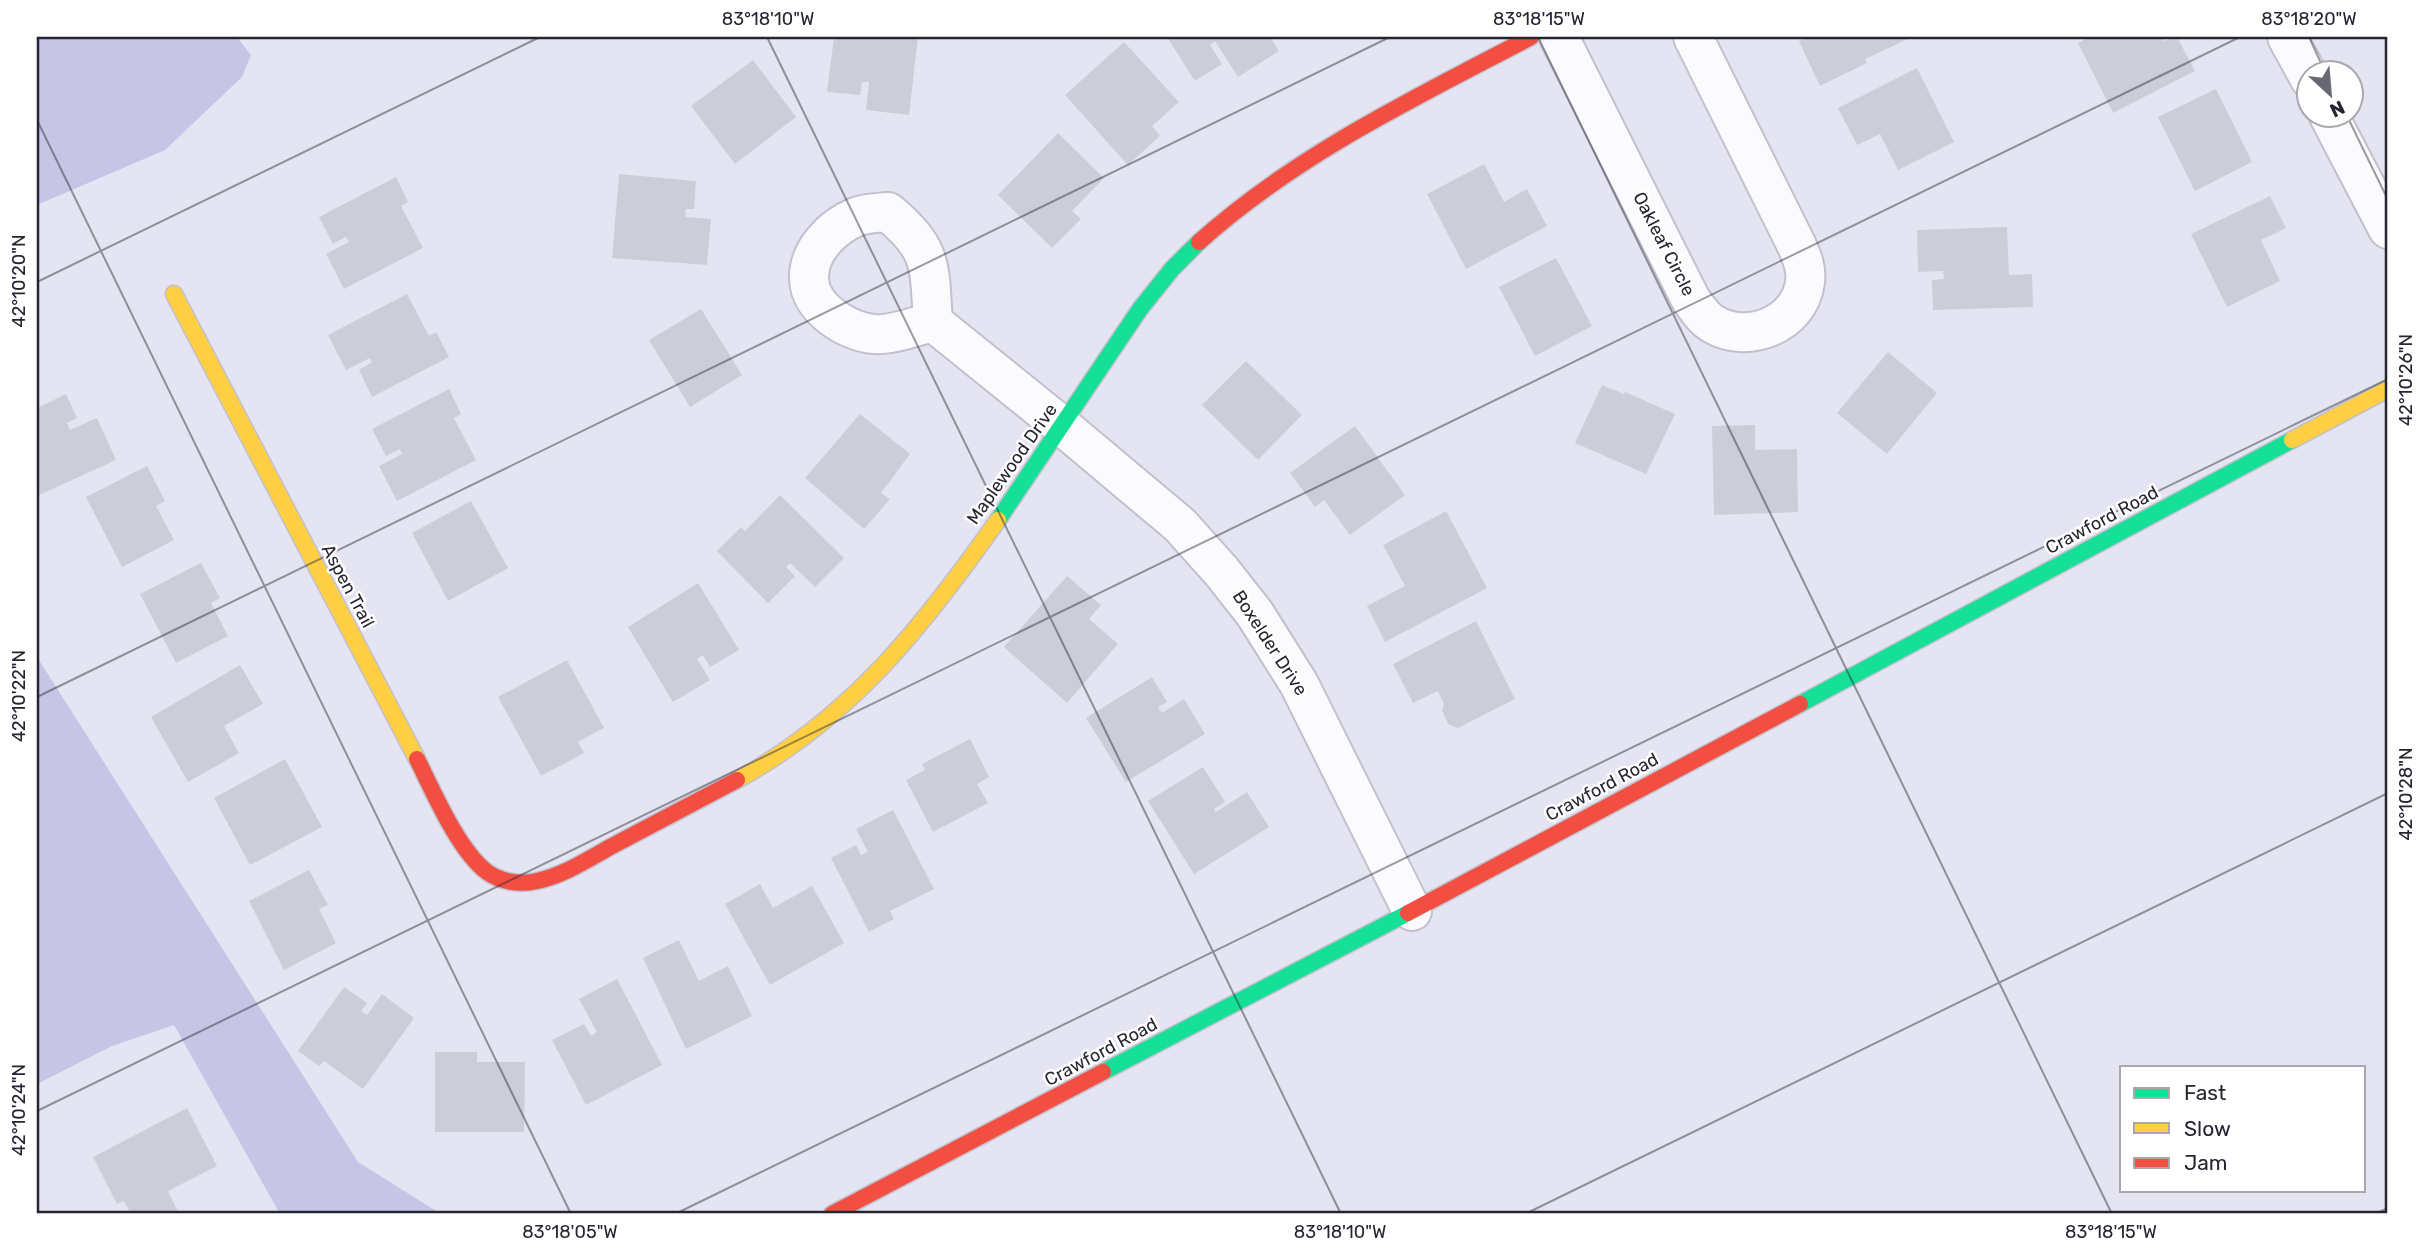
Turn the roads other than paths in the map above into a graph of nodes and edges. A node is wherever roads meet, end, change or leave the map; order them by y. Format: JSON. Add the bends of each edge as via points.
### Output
{"nodes":[{"id":1,"x":1531,"y":37,"type":"edge"},
{"id":2,"x":1559,"y":37,"type":"edge"},
{"id":3,"x":1693,"y":37,"type":"edge"},
{"id":4,"x":2287,"y":37,"type":"edge"},
{"id":5,"x":2299,"y":60,"type":"edge"},
{"id":6,"x":2336,"y":130,"type":"edge"},
{"id":7,"x":2388,"y":229,"type":"edge"},
{"id":8,"x":174,"y":294,"type":"dead end"},
{"id":9,"x":933,"y":322,"type":"dead end"},
{"id":10,"x":2388,"y":389,"type":"edge"},
{"id":11,"x":1062,"y":426,"type":"junction"},
{"id":12,"x":506,"y":882,"type":"joint"},
{"id":13,"x":1412,"y":911,"type":"junction"},
{"id":14,"x":831,"y":1214,"type":"edge"}],
"edges":[{"from":1,"to":11,"type":"street","name":"Maplewood Drive","via":[[1323,147],[1235,209],[1156,289]]},
{"from":2,"to":3,"type":"street","name":"Oakleaf Circle","via":[[1691,300],[1713,324],[1753,332],[1781,321],[1793,310],[1802,296],[1805,267]]},
{"from":4,"to":5,"type":"street"},
{"from":6,"to":7,"type":"street"},
{"from":8,"to":12,"type":"street","name":"Aspen Trail","via":[[439,802],[476,863]]},
{"from":9,"to":11,"type":"street","name":"Boxelder Drive"},
{"from":10,"to":13,"type":"street","name":"Crawford Road"},
{"from":11,"to":12,"type":"street","name":"Maplewood Drive","via":[[936,607],[859,691],[818,727],[758,768],[571,868],[538,881]]},
{"from":11,"to":13,"type":"street","name":"Boxelder Drive","via":[[1180,525],[1255,614],[1299,684]]},
{"from":13,"to":14,"type":"street","name":"Crawford Road"}]}
